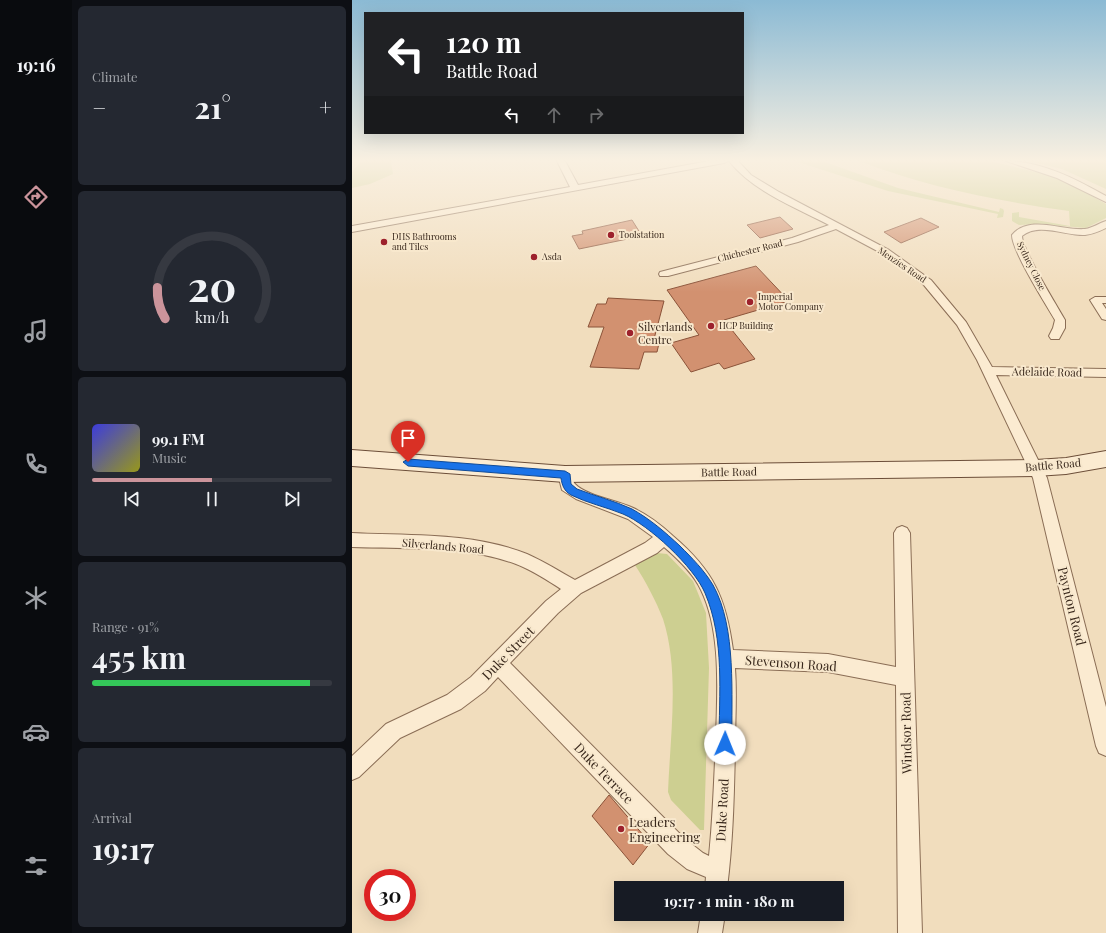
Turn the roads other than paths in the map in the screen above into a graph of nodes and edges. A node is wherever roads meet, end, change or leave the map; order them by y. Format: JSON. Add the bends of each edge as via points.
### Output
{"nodes":[{"id":1,"x":486,"y":205,"type":"edge"},
{"id":2,"x":797,"y":205,"type":"edge"},
{"id":3,"x":1106,"y":224,"type":"edge"},
{"id":4,"x":836,"y":226,"type":"junction"},
{"id":5,"x":352,"y":229,"type":"edge"},
{"id":6,"x":664,"y":274,"type":"dead end"},
{"id":7,"x":1106,"y":300,"type":"edge"},
{"id":8,"x":1106,"y":317,"type":"edge"},
{"id":9,"x":1054,"y":336,"type":"dead end"},
{"id":10,"x":988,"y":371,"type":"junction"},
{"id":11,"x":1106,"y":373,"type":"edge"},
{"id":12,"x":352,"y":458,"type":"edge"},
{"id":13,"x":1106,"y":459,"type":"edge"},
{"id":14,"x":1036,"y":468,"type":"junction"},
{"id":15,"x":565,"y":474,"type":"junction"},
{"id":16,"x":902,"y":533,"type":"dead end"},
{"id":17,"x":664,"y":537,"type":"junction"},
{"id":18,"x":352,"y":540,"type":"edge"},
{"id":19,"x":575,"y":588,"type":"junction"},
{"id":20,"x":725,"y":659,"type":"junction"},
{"id":21,"x":498,"y":664,"type":"junction"},
{"id":22,"x":905,"y":678,"type":"junction"},
{"id":23,"x":1106,"y":746,"type":"edge"},
{"id":24,"x":352,"y":770,"type":"edge"},
{"id":25,"x":717,"y":880,"type":"edge"},
{"id":26,"x":712,"y":921,"type":"edge"},
{"id":27,"x":710,"y":933,"type":"edge"},
{"id":28,"x":910,"y":933,"type":"edge"}],
"edges":[{"from":1,"to":5,"type":"street"},
{"from":2,"to":4,"type":"street","name":"Menzies Road"},
{"from":3,"to":9,"type":"street","name":"Sydney Close","via":[[1093,231],[1038,228],[1023,230],[1017,235],[1022,252],[1060,320]]},
{"from":4,"to":6,"type":"street","name":"Chichester Road","via":[[795,240]]},
{"from":4,"to":10,"type":"street","name":"Menzies Road","via":[[886,252],[927,282],[962,324]]},
{"from":7,"to":8,"type":"street","via":[[1095,300]]},
{"from":10,"to":11,"type":"street","name":"Adelaide Road"},
{"from":10,"to":14,"type":"street","name":"Menzies Road"},
{"from":12,"to":15,"type":"main road","name":"Battle Road"},
{"from":13,"to":14,"type":"main road","name":"Battle Road"},
{"from":14,"to":15,"type":"main road","name":"Battle Road"},
{"from":14,"to":23,"type":"street","name":"Paynton Road","via":[[1046,498]]},
{"from":15,"to":17,"type":"street","name":"Duke Road","via":[[567,486],[574,492],[627,511]]},
{"from":16,"to":22,"type":"street","name":"Windsor Road"},
{"from":17,"to":19,"type":"street","name":"Duke Street","via":[[651,548]]},
{"from":17,"to":20,"type":"street","name":"Duke Road","via":[[692,564],[709,589],[722,631]]},
{"from":18,"to":19,"type":"street","name":"Silverlands Road","via":[[482,549],[520,559]]},
{"from":19,"to":21,"type":"street","name":"Duke Street","via":[[552,607]]},
{"from":20,"to":22,"type":"street","name":"Stevenson Road","via":[[828,663]]},
{"from":20,"to":25,"type":"street","name":"Duke Road","via":[[724,796]]},
{"from":21,"to":24,"type":"street","name":"Duke Street","via":[[478,684],[454,702],[393,731]]},
{"from":21,"to":25,"type":"street","name":"Duke Terrace","via":[[676,846]]},
{"from":22,"to":28,"type":"street","name":"Windsor Road"},
{"from":26,"to":27,"type":"street"}]}
